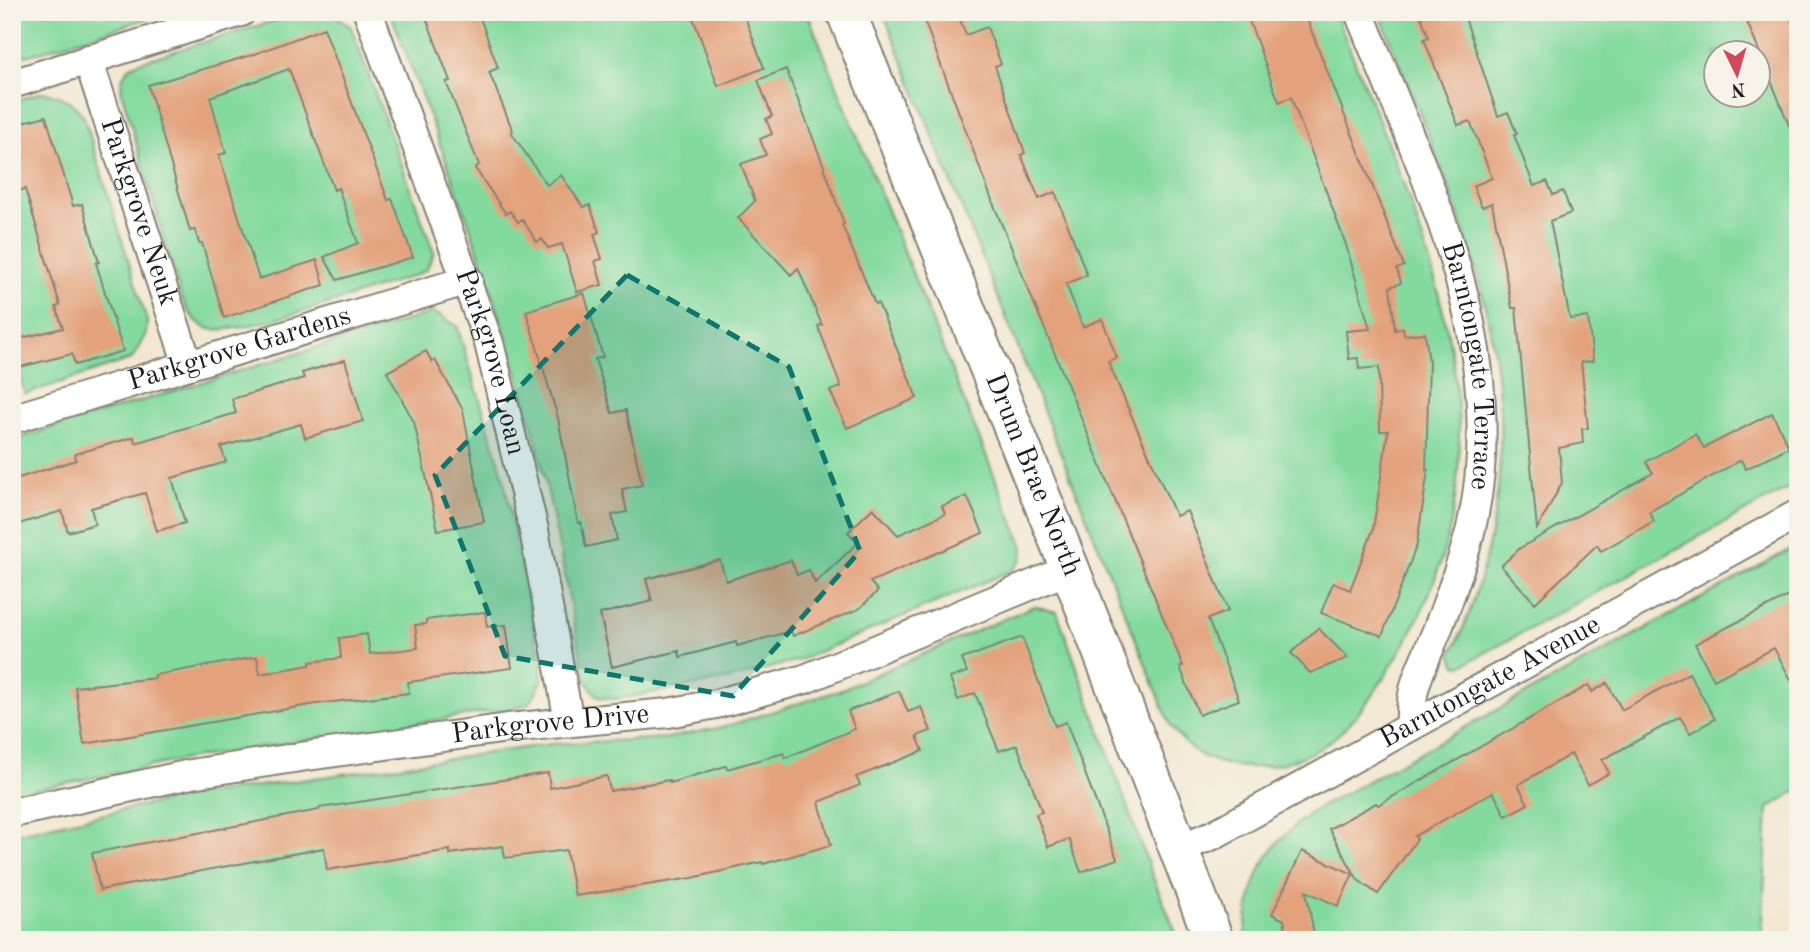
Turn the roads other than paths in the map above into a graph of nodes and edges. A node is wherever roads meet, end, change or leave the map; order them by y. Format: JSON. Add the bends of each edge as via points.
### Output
{"nodes":[{"id":1,"x":242,"y":12,"type":"edge"},
{"id":2,"x":368,"y":12,"type":"edge"},
{"id":3,"x":846,"y":12,"type":"edge"},
{"id":4,"x":1359,"y":12,"type":"edge"},
{"id":5,"x":88,"y":59,"type":"junction"},
{"id":6,"x":12,"y":84,"type":"edge"},
{"id":7,"x":468,"y":280,"type":"junction"},
{"id":8,"x":188,"y":365,"type":"junction"},
{"id":9,"x":12,"y":419,"type":"edge"},
{"id":10,"x":1798,"y":514,"type":"edge"},
{"id":11,"x":1070,"y":569,"type":"junction"},
{"id":12,"x":569,"y":722,"type":"junction"},
{"id":13,"x":1411,"y":724,"type":"junction"},
{"id":14,"x":12,"y":813,"type":"edge"},
{"id":15,"x":1180,"y":848,"type":"junction"},
{"id":16,"x":1214,"y":940,"type":"edge"}],
"edges":[{"from":1,"to":5,"type":"street"},
{"from":2,"to":7,"type":"street","name":"Parkgrove Loan"},
{"from":3,"to":11,"type":"main road","name":"Drum Brae North"},
{"from":4,"to":13,"type":"street","name":"Barntongate Terrace","via":[[1449,239],[1471,318],[1481,397],[1480,470],[1471,527],[1452,593],[1415,679]]},
{"from":5,"to":6,"type":"street"},
{"from":5,"to":8,"type":"street","name":"Parkgrove Neuk"},
{"from":7,"to":8,"type":"street","name":"Parkgrove Gardens"},
{"from":7,"to":12,"type":"street","name":"Parkgrove Loan","via":[[520,463]]},
{"from":8,"to":9,"type":"street","name":"Parkgrove Gardens"},
{"from":10,"to":13,"type":"street","name":"Barntongate Avenue"},
{"from":11,"to":12,"type":"street","name":"Parkgrove Drive","via":[[765,692],[668,713]]},
{"from":11,"to":15,"type":"main road","name":"Drum Brae North"},
{"from":12,"to":14,"type":"street","name":"Parkgrove Drive","via":[[232,768]]},
{"from":13,"to":15,"type":"street","name":"Barntongate Avenue","via":[[1213,835]]},
{"from":15,"to":16,"type":"main road","name":"Drum Brae North"}]}
